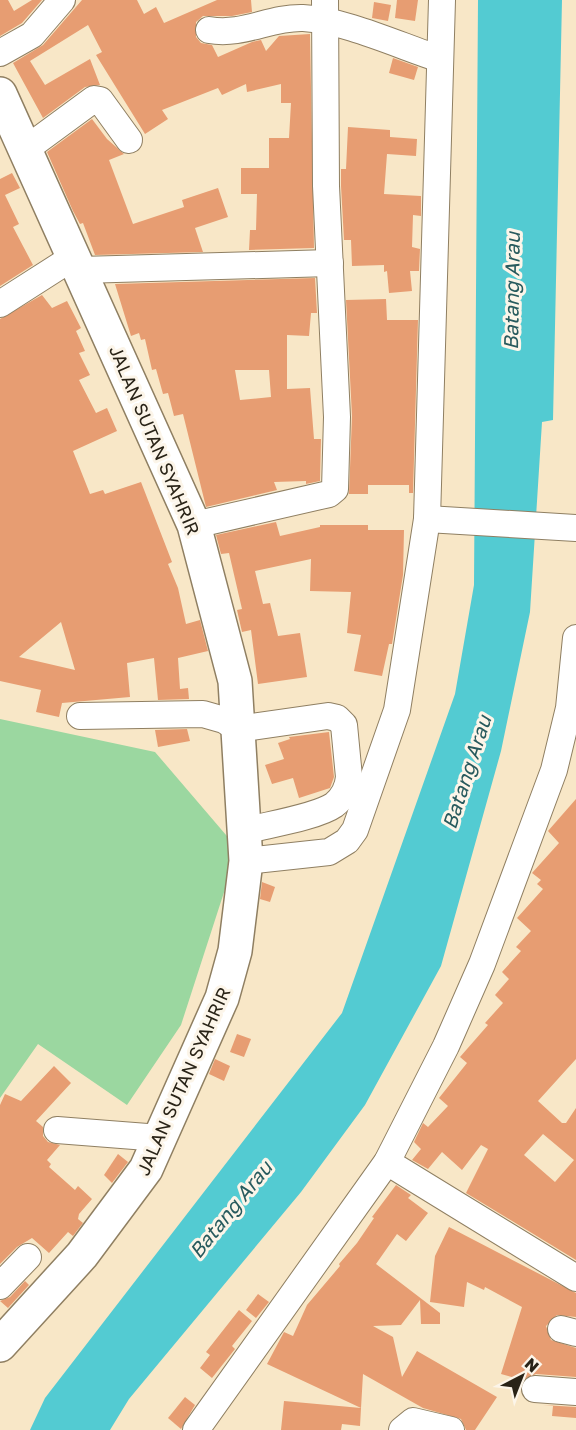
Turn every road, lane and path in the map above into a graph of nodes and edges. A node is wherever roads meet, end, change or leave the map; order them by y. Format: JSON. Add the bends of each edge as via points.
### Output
{"nodes":[{"id":1,"x":62,"y":0,"type":"edge"},
{"id":2,"x":442,"y":0,"type":"edge"},
{"id":3,"x":325,"y":10,"type":"edge"},
{"id":4,"x":208,"y":30,"type":"dead end"},
{"id":5,"x":0,"y":53,"type":"edge"},
{"id":6,"x":440,"y":59,"type":"junction"},
{"id":7,"x":3,"y":110,"type":"edge"},
{"id":8,"x":129,"y":140,"type":"dead end"},
{"id":9,"x":26,"y":149,"type":"junction"},
{"id":10,"x":78,"y":263,"type":"junction"},
{"id":11,"x":330,"y":263,"type":"junction"},
{"id":12,"x":0,"y":303,"type":"edge"},
{"id":13,"x":427,"y":519,"type":"junction"},
{"id":14,"x":194,"y":525,"type":"junction"},
{"id":15,"x":567,"y":527,"type":"edge"},
{"id":16,"x":576,"y":638,"type":"edge"},
{"id":17,"x":80,"y":716,"type":"dead end"},
{"id":18,"x":238,"y":729,"type":"junction"},
{"id":19,"x":245,"y":846,"type":"junction"},
{"id":20,"x":57,"y":1130,"type":"dead end"},
{"id":21,"x":160,"y":1138,"type":"junction"},
{"id":22,"x":387,"y":1162,"type":"junction"},
{"id":23,"x":28,"y":1257,"type":"dead end"},
{"id":24,"x":576,"y":1278,"type":"edge"},
{"id":25,"x":0,"y":1286,"type":"edge"},
{"id":26,"x":0,"y":1345,"type":"edge"},
{"id":27,"x":535,"y":1389,"type":"dead end"},
{"id":28,"x":576,"y":1392,"type":"edge"},
{"id":29,"x":196,"y":1430,"type":"edge"},
{"id":30,"x":402,"y":1430,"type":"edge"},
{"id":31,"x":451,"y":1430,"type":"edge"}],
"edges":[{"from":1,"to":5,"type":"street","via":[[32,35]]},
{"from":2,"to":6,"type":"street"},
{"from":3,"to":4,"type":"street","via":[[238,32]]},
{"from":3,"to":6,"type":"street"},
{"from":3,"to":11,"type":"street"},
{"from":6,"to":13,"type":"street"},
{"from":7,"to":9,"type":"main road","name":"JALAN SUTAN SYAHRIR"},
{"from":8,"to":9,"type":"street","via":[[100,100],[94,99]]},
{"from":9,"to":10,"type":"main road","name":"JALAN SUTAN SYAHRIR"},
{"from":10,"to":11,"type":"street"},
{"from":10,"to":12,"type":"street"},
{"from":10,"to":14,"type":"main road","name":"JALAN SUTAN SYAHRIR"},
{"from":11,"to":14,"type":"street","via":[[337,417],[335,489],[329,494]]},
{"from":13,"to":15,"type":"street"},
{"from":13,"to":19,"type":"street","via":[[397,710],[355,830],[347,841],[329,852]]},
{"from":14,"to":18,"type":"main road","name":"JALAN SUTAN SYAHRIR","via":[[235,681]]},
{"from":16,"to":22,"type":"street","via":[[569,708],[554,770],[482,964]]},
{"from":17,"to":18,"type":"street","via":[[203,714]]},
{"from":18,"to":19,"type":"main road","name":"JALAN SUTAN SYAHRIR"},
{"from":18,"to":19,"type":"street","via":[[337,718],[344,725],[349,777],[345,792],[328,808]]},
{"from":19,"to":21,"type":"main road","name":"JALAN SUTAN SYAHRIR","via":[[235,951],[222,998]]},
{"from":20,"to":21,"type":"street"},
{"from":21,"to":26,"type":"main road","name":"JALAN SUTAN SYAHRIR","via":[[146,1170],[82,1256]]},
{"from":22,"to":24,"type":"street"},
{"from":22,"to":29,"type":"street"},
{"from":23,"to":25,"type":"street"},
{"from":27,"to":28,"type":"street"},
{"from":30,"to":31,"type":"street","via":[[413,1421]]}]}
